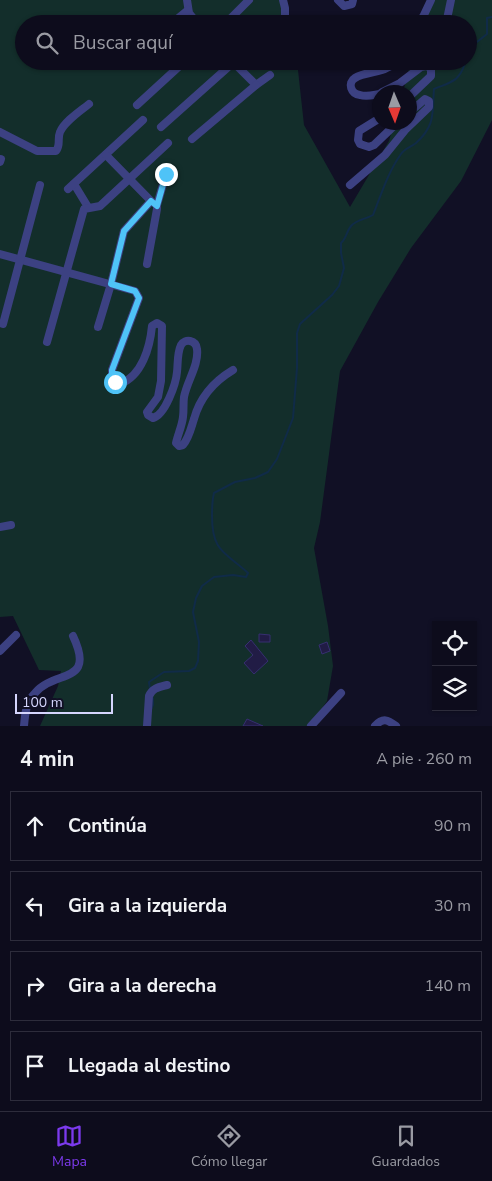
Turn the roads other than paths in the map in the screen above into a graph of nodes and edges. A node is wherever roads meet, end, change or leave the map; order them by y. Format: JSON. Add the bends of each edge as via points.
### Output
{"nodes":[{"id":1,"x":187,"y":0,"type":"edge"},
{"id":2,"x":249,"y":0,"type":"edge"},
{"id":3,"x":283,"y":0,"type":"edge"},
{"id":4,"x":338,"y":0,"type":"edge"},
{"id":5,"x":353,"y":0,"type":"edge"},
{"id":6,"x":431,"y":0,"type":"edge"},
{"id":7,"x":451,"y":0,"type":"edge"},
{"id":8,"x":188,"y":10,"type":"junction"},
{"id":9,"x":182,"y":15,"type":"edge"},
{"id":10,"x":192,"y":15,"type":"edge"},
{"id":11,"x":234,"y":15,"type":"edge"},
{"id":12,"x":286,"y":15,"type":"edge"},
{"id":13,"x":424,"y":15,"type":"edge"},
{"id":14,"x":448,"y":15,"type":"edge"},
{"id":15,"x":176,"y":70,"type":"edge"},
{"id":16,"x":225,"y":70,"type":"edge"},
{"id":17,"x":242,"y":70,"type":"edge"},
{"id":18,"x":385,"y":70,"type":"edge"},
{"id":19,"x":417,"y":70,"type":"edge"},
{"id":20,"x":431,"y":70,"type":"edge"},
{"id":21,"x":270,"y":75,"type":"dead end"},
{"id":22,"x":256,"y":85,"type":"junction"},
{"id":23,"x":396,"y":85,"type":"edge"},
{"id":24,"x":417,"y":89,"type":"edge"},
{"id":25,"x":372,"y":95,"type":"edge"},
{"id":26,"x":89,"y":104,"type":"dead end"},
{"id":27,"x":138,"y":105,"type":"dead end"},
{"id":28,"x":417,"y":105,"type":"edge"},
{"id":29,"x":417,"y":119,"type":"edge"},
{"id":30,"x":143,"y":120,"type":"dead end"},
{"id":31,"x":372,"y":123,"type":"edge"},
{"id":32,"x":162,"y":127,"type":"dead end"},
{"id":33,"x":390,"y":130,"type":"edge"},
{"id":34,"x":405,"y":130,"type":"edge"},
{"id":35,"x":0,"y":132,"type":"edge"},
{"id":36,"x":192,"y":138,"type":"dead end"},
{"id":37,"x":168,"y":143,"type":"dead end"},
{"id":38,"x":106,"y":155,"type":"junction"},
{"id":39,"x":166,"y":174,"type":"dead end"},
{"id":40,"x":129,"y":180,"type":"junction"},
{"id":41,"x":74,"y":184,"type":"junction"},
{"id":42,"x":40,"y":185,"type":"dead end"},
{"id":43,"x":350,"y":185,"type":"dead end"},
{"id":44,"x":68,"y":190,"type":"dead end"},
{"id":45,"x":154,"y":203,"type":"junction"},
{"id":46,"x":88,"y":207,"type":"junction"},
{"id":47,"x":0,"y":254,"type":"edge"},
{"id":48,"x":21,"y":260,"type":"junction"},
{"id":49,"x":147,"y":264,"type":"dead end"},
{"id":50,"x":67,"y":272,"type":"junction"},
{"id":51,"x":111,"y":284,"type":"junction"},
{"id":52,"x":3,"y":324,"type":"dead end"},
{"id":53,"x":98,"y":327,"type":"dead end"},
{"id":54,"x":46,"y":342,"type":"dead end"},
{"id":55,"x":233,"y":370,"type":"dead end"},
{"id":56,"x":11,"y":525,"type":"dead end"},
{"id":57,"x":0,"y":528,"type":"edge"},
{"id":58,"x":16,"y":635,"type":"dead end"},
{"id":59,"x":72,"y":636,"type":"dead end"},
{"id":60,"x":0,"y":651,"type":"edge"},
{"id":61,"x":166,"y":685,"type":"dead end"},
{"id":62,"x":341,"y":692,"type":"dead end"},
{"id":63,"x":24,"y":726,"type":"edge"},
{"id":64,"x":148,"y":726,"type":"edge"},
{"id":65,"x":310,"y":726,"type":"edge"},
{"id":66,"x":375,"y":726,"type":"edge"},
{"id":67,"x":396,"y":726,"type":"edge"}],
"edges":[{"from":1,"to":8,"type":"street"},
{"from":2,"to":11,"type":"street"},
{"from":3,"to":12,"type":"street"},
{"from":4,"to":5,"type":"street","via":[[344,6],[352,4]]},
{"from":6,"to":13,"type":"street"},
{"from":7,"to":14,"type":"street"},
{"from":8,"to":9,"type":"street"},
{"from":8,"to":10,"type":"street"},
{"from":15,"to":27,"type":"street"},
{"from":16,"to":32,"type":"street"},
{"from":17,"to":22,"type":"street"},
{"from":18,"to":25,"type":"street","via":[[352,80],[350,84],[356,94]]},
{"from":19,"to":23,"type":"street"},
{"from":20,"to":24,"type":"street","via":[[431,76]]},
{"from":21,"to":22,"type":"street"},
{"from":22,"to":36,"type":"street"},
{"from":26,"to":35,"type":"street","via":[[65,124],[56,151],[36,151]]},
{"from":28,"to":29,"type":"street","via":[[429,100],[429,106]]},
{"from":30,"to":38,"type":"street"},
{"from":31,"to":33,"type":"street","via":[[359,131],[360,144],[374,145]]},
{"from":34,"to":43,"type":"street","via":[[385,155]]},
{"from":37,"to":40,"type":"street"},
{"from":38,"to":40,"type":"street"},
{"from":38,"to":41,"type":"street"},
{"from":39,"to":45,"type":"street"},
{"from":40,"to":45,"type":"street"},
{"from":40,"to":46,"type":"street","via":[[100,206]]},
{"from":41,"to":44,"type":"street"},
{"from":41,"to":46,"type":"street"},
{"from":42,"to":48,"type":"street"},
{"from":45,"to":49,"type":"street"},
{"from":45,"to":51,"type":"street","via":[[124,231]]},
{"from":46,"to":50,"type":"street","via":[[84,209]]},
{"from":47,"to":48,"type":"street"},
{"from":48,"to":50,"type":"street"},
{"from":48,"to":52,"type":"street"},
{"from":50,"to":51,"type":"street"},
{"from":50,"to":54,"type":"street"},
{"from":51,"to":53,"type":"street"},
{"from":51,"to":55,"type":"street","via":[[135,291],[138,295],[112,370],[115,382],[120,384],[132,377],[150,346],[152,326],[162,326],[161,381],[158,397],[147,409],[148,415],[156,418],[165,408],[177,378],[181,344],[186,340],[196,343],[196,358],[184,397],[178,446],[187,441],[197,408],[206,394],[220,378]]},
{"from":56,"to":57,"type":"street"},
{"from":58,"to":60,"type":"street"},
{"from":59,"to":63,"type":"street","via":[[78,647],[78,667],[35,692],[24,714]]},
{"from":61,"to":64,"type":"street","via":[[150,692]]},
{"from":62,"to":65,"type":"street"},
{"from":66,"to":67,"type":"street","via":[[385,720]]}]}
